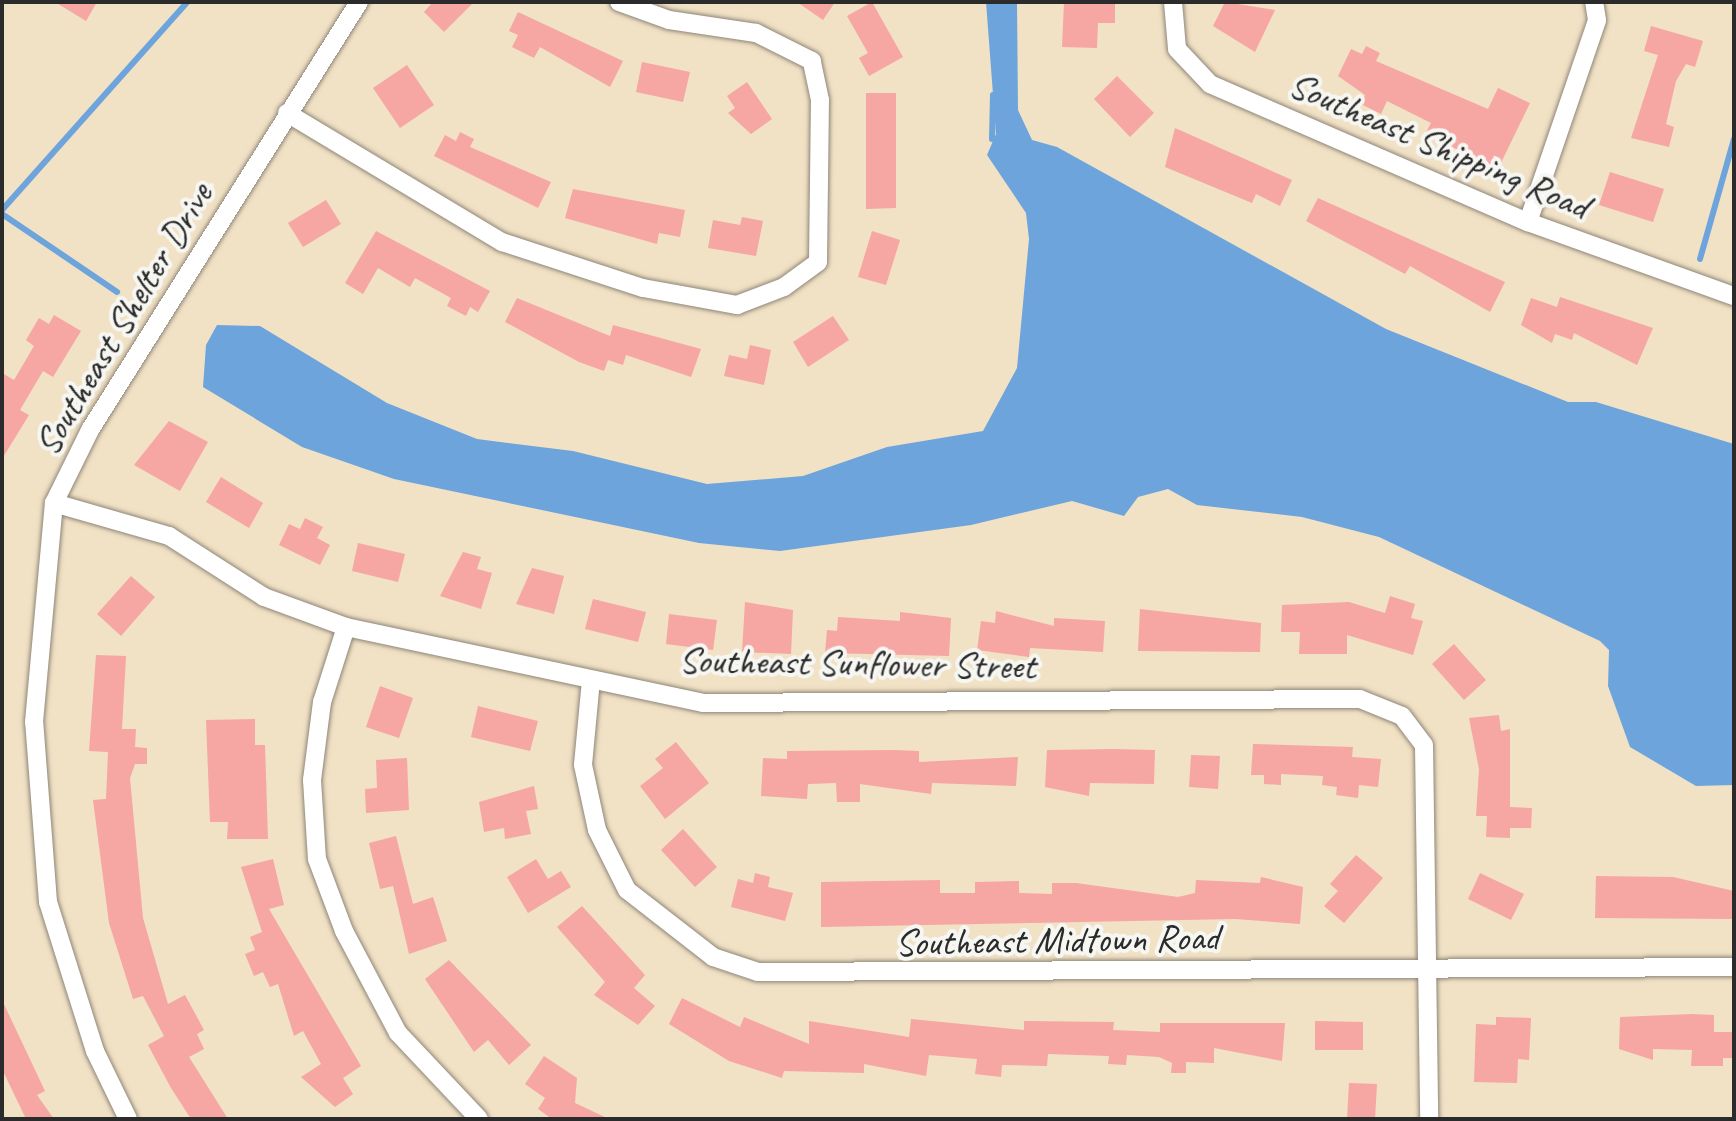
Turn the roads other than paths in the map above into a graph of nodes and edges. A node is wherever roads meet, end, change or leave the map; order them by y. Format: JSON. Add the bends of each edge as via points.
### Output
{"nodes":[{"id":1,"x":359,"y":2,"type":"edge"},
{"id":2,"x":619,"y":2,"type":"edge"},
{"id":3,"x":1173,"y":2,"type":"edge"},
{"id":4,"x":1594,"y":2,"type":"edge"},
{"id":5,"x":287,"y":113,"type":"junction"},
{"id":6,"x":1528,"y":222,"type":"junction"},
{"id":7,"x":1734,"y":296,"type":"edge"},
{"id":8,"x":54,"y":503,"type":"junction"},
{"id":9,"x":346,"y":627,"type":"junction"},
{"id":10,"x":591,"y":680,"type":"junction"},
{"id":11,"x":1734,"y":967,"type":"edge"},
{"id":12,"x":1427,"y":970,"type":"junction"},
{"id":13,"x":128,"y":1119,"type":"edge"},
{"id":14,"x":479,"y":1119,"type":"edge"},
{"id":15,"x":1429,"y":1119,"type":"edge"}],
"edges":[{"from":1,"to":5,"type":"street","name":"Southeast Shelter Drive"},
{"from":2,"to":5,"type":"street","via":[[669,20],[756,33],[812,61],[820,100],[818,262],[784,287],[737,305],[643,288],[502,242]]},
{"from":3,"to":6,"type":"street","name":"Southeast Shipping Road","via":[[1177,49],[1210,84]]},
{"from":4,"to":6,"type":"street","via":[[1597,20]]},
{"from":5,"to":8,"type":"street","name":"Southeast Shelter Drive","via":[[90,430]]},
{"from":6,"to":7,"type":"street","name":"Southeast Shipping Road"},
{"from":8,"to":9,"type":"street","name":"Southeast Sunflower Street","via":[[169,536],[264,597]]},
{"from":8,"to":13,"type":"street","name":"Southeast Shelter Drive","via":[[34,722],[48,902],[95,1051]]},
{"from":9,"to":10,"type":"street","name":"Southeast Sunflower Street"},
{"from":9,"to":14,"type":"street","via":[[320,718],[312,780],[317,859],[344,931],[398,1033]]},
{"from":10,"to":12,"type":"street","name":"Southeast Midtown Road","via":[[583,765],[597,830],[627,890],[713,957],[758,972],[814,977]]},
{"from":10,"to":12,"type":"street","name":"Southeast Sunflower Street","via":[[703,703],[1360,699],[1402,716],[1424,745]]},
{"from":11,"to":12,"type":"street","name":"Southeast Midtown Road"},
{"from":12,"to":15,"type":"street"}]}
